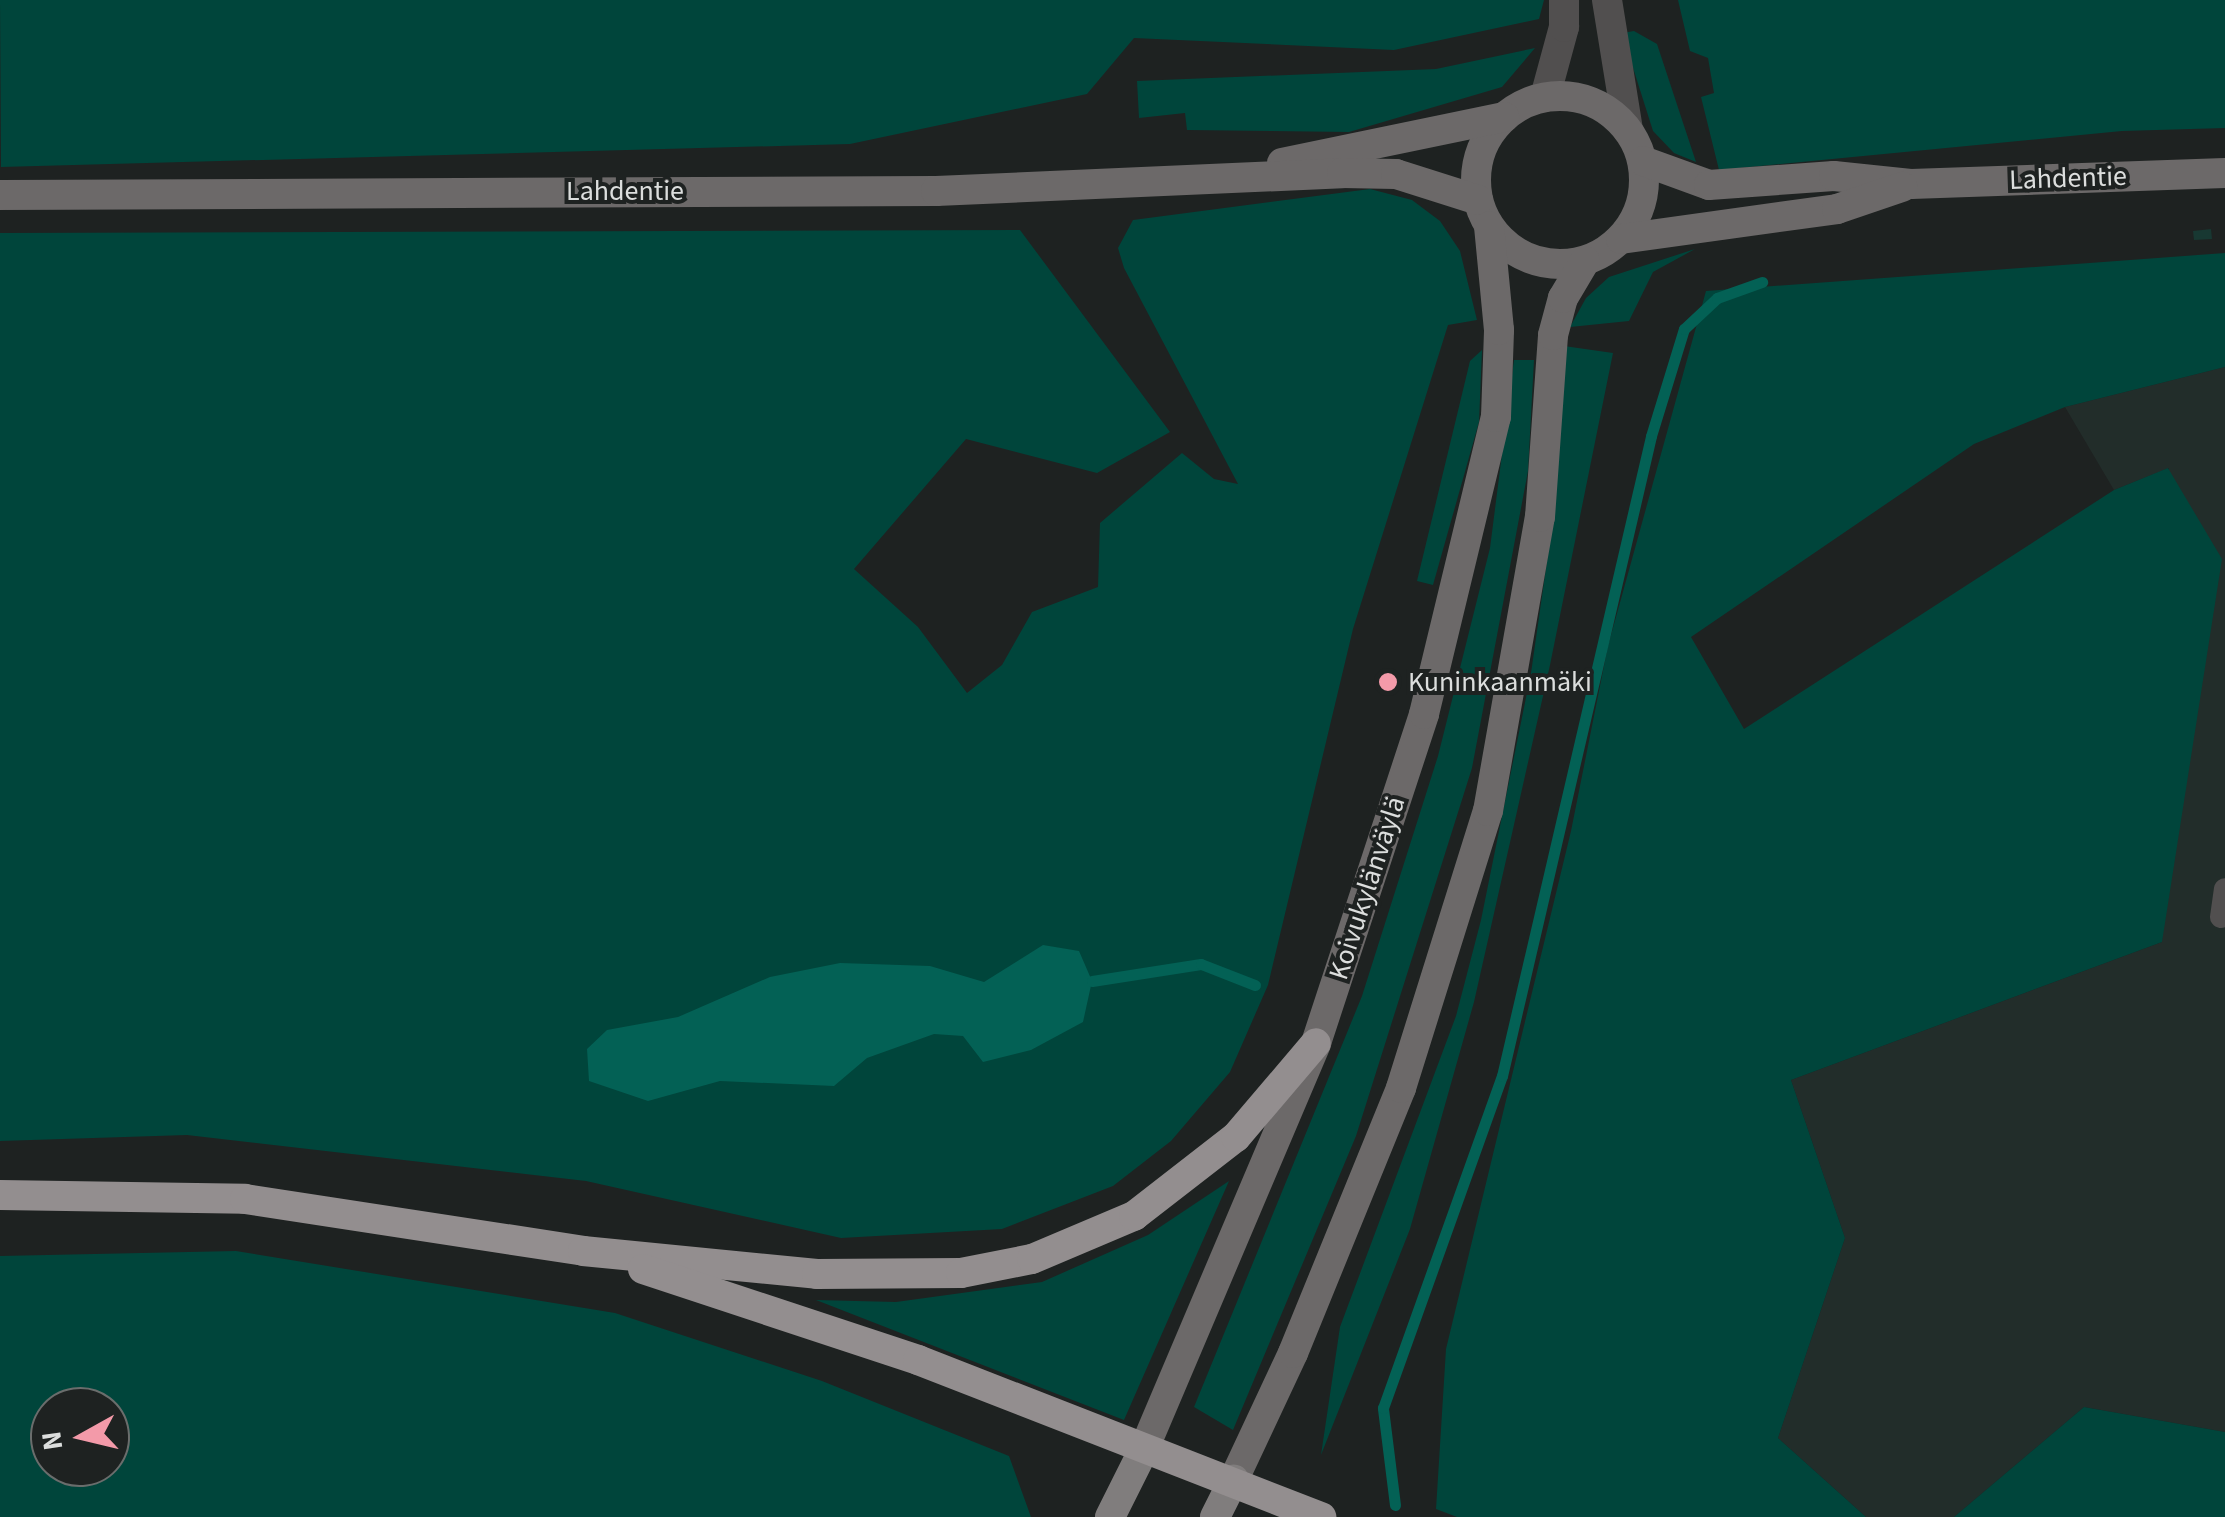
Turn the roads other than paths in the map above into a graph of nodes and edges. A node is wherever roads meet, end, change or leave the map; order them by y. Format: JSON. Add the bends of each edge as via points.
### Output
{"nodes":[{"id":1,"x":1564,"y":0,"type":"edge"},
{"id":2,"x":1607,"y":0,"type":"edge"},
{"id":3,"x":1545,"y":97,"type":"junction"},
{"id":4,"x":1504,"y":117,"type":"junction"},
{"id":5,"x":1628,"y":130,"type":"junction"},
{"id":6,"x":1642,"y":161,"type":"junction"},
{"id":7,"x":1250,"y":173,"type":"junction"},
{"id":8,"x":2225,"y":173,"type":"edge"},
{"id":9,"x":1911,"y":184,"type":"junction"},
{"id":10,"x":0,"y":195,"type":"edge"},
{"id":11,"x":1484,"y":213,"type":"junction"},
{"id":12,"x":1620,"y":239,"type":"junction"},
{"id":13,"x":1585,"y":261,"type":"junction"},
{"id":14,"x":2225,"y":889,"type":"edge"},
{"id":15,"x":2221,"y":917,"type":"dead end"},
{"id":16,"x":1316,"y":1043,"type":"junction"},
{"id":17,"x":0,"y":1196,"type":"edge"},
{"id":18,"x":583,"y":1251,"type":"junction"},
{"id":19,"x":1144,"y":1449,"type":"junction"},
{"id":20,"x":1234,"y":1478,"type":"junction"},
{"id":21,"x":1110,"y":1517,"type":"edge"},
{"id":22,"x":1215,"y":1517,"type":"edge"},
{"id":23,"x":1321,"y":1517,"type":"edge"}],
"edges":[{"from":1,"to":3,"type":"street","via":[[1564,27]]},
{"from":2,"to":5,"type":"street"},
{"from":3,"to":4,"type":"main road"},
{"from":3,"to":5,"type":"main road","via":[[1572,96],[1601,106]]},
{"from":4,"to":7,"type":"main road","name":"Lahdentie"},
{"from":4,"to":11,"type":"main road","via":[[1476,170]]},
{"from":5,"to":6,"type":"main road"},
{"from":6,"to":9,"type":"main road","name":"Lahdentie","via":[[1709,185],[1834,176]]},
{"from":6,"to":12,"type":"main road","via":[[1636,218]]},
{"from":7,"to":10,"type":"main road","name":"Lahdentie","via":[[936,191]]},
{"from":7,"to":11,"type":"main road","name":"Lahdentie","via":[[1396,174]]},
{"from":8,"to":9,"type":"main road","name":"Lahdentie"},
{"from":9,"to":12,"type":"main road","name":"Lahdentie","via":[[1838,209]]},
{"from":11,"to":13,"type":"main road","via":[[1512,250],[1538,262]]},
{"from":11,"to":16,"type":"main road","name":"Koivukylänväylä","via":[[1499,330],[1496,416],[1424,714]]},
{"from":12,"to":13,"type":"main road"},
{"from":13,"to":20,"type":"main road","via":[[1563,298],[1553,335],[1540,517],[1488,810],[1401,1088],[1293,1353]]},
{"from":14,"to":15,"type":"lane"},
{"from":16,"to":18,"type":"highway","via":[[1204,1166],[1134,1216],[1032,1259],[894,1278]]},
{"from":16,"to":19,"type":"main road","name":"Koivukylänväylä"},
{"from":17,"to":18,"type":"highway","via":[[246,1199]]},
{"from":18,"to":19,"type":"highway","via":[[808,1320]]},
{"from":19,"to":20,"type":"highway"},
{"from":19,"to":21,"type":"main road","name":"Koivukylänväylä"},
{"from":20,"to":22,"type":"main road"},
{"from":20,"to":23,"type":"highway"}]}
